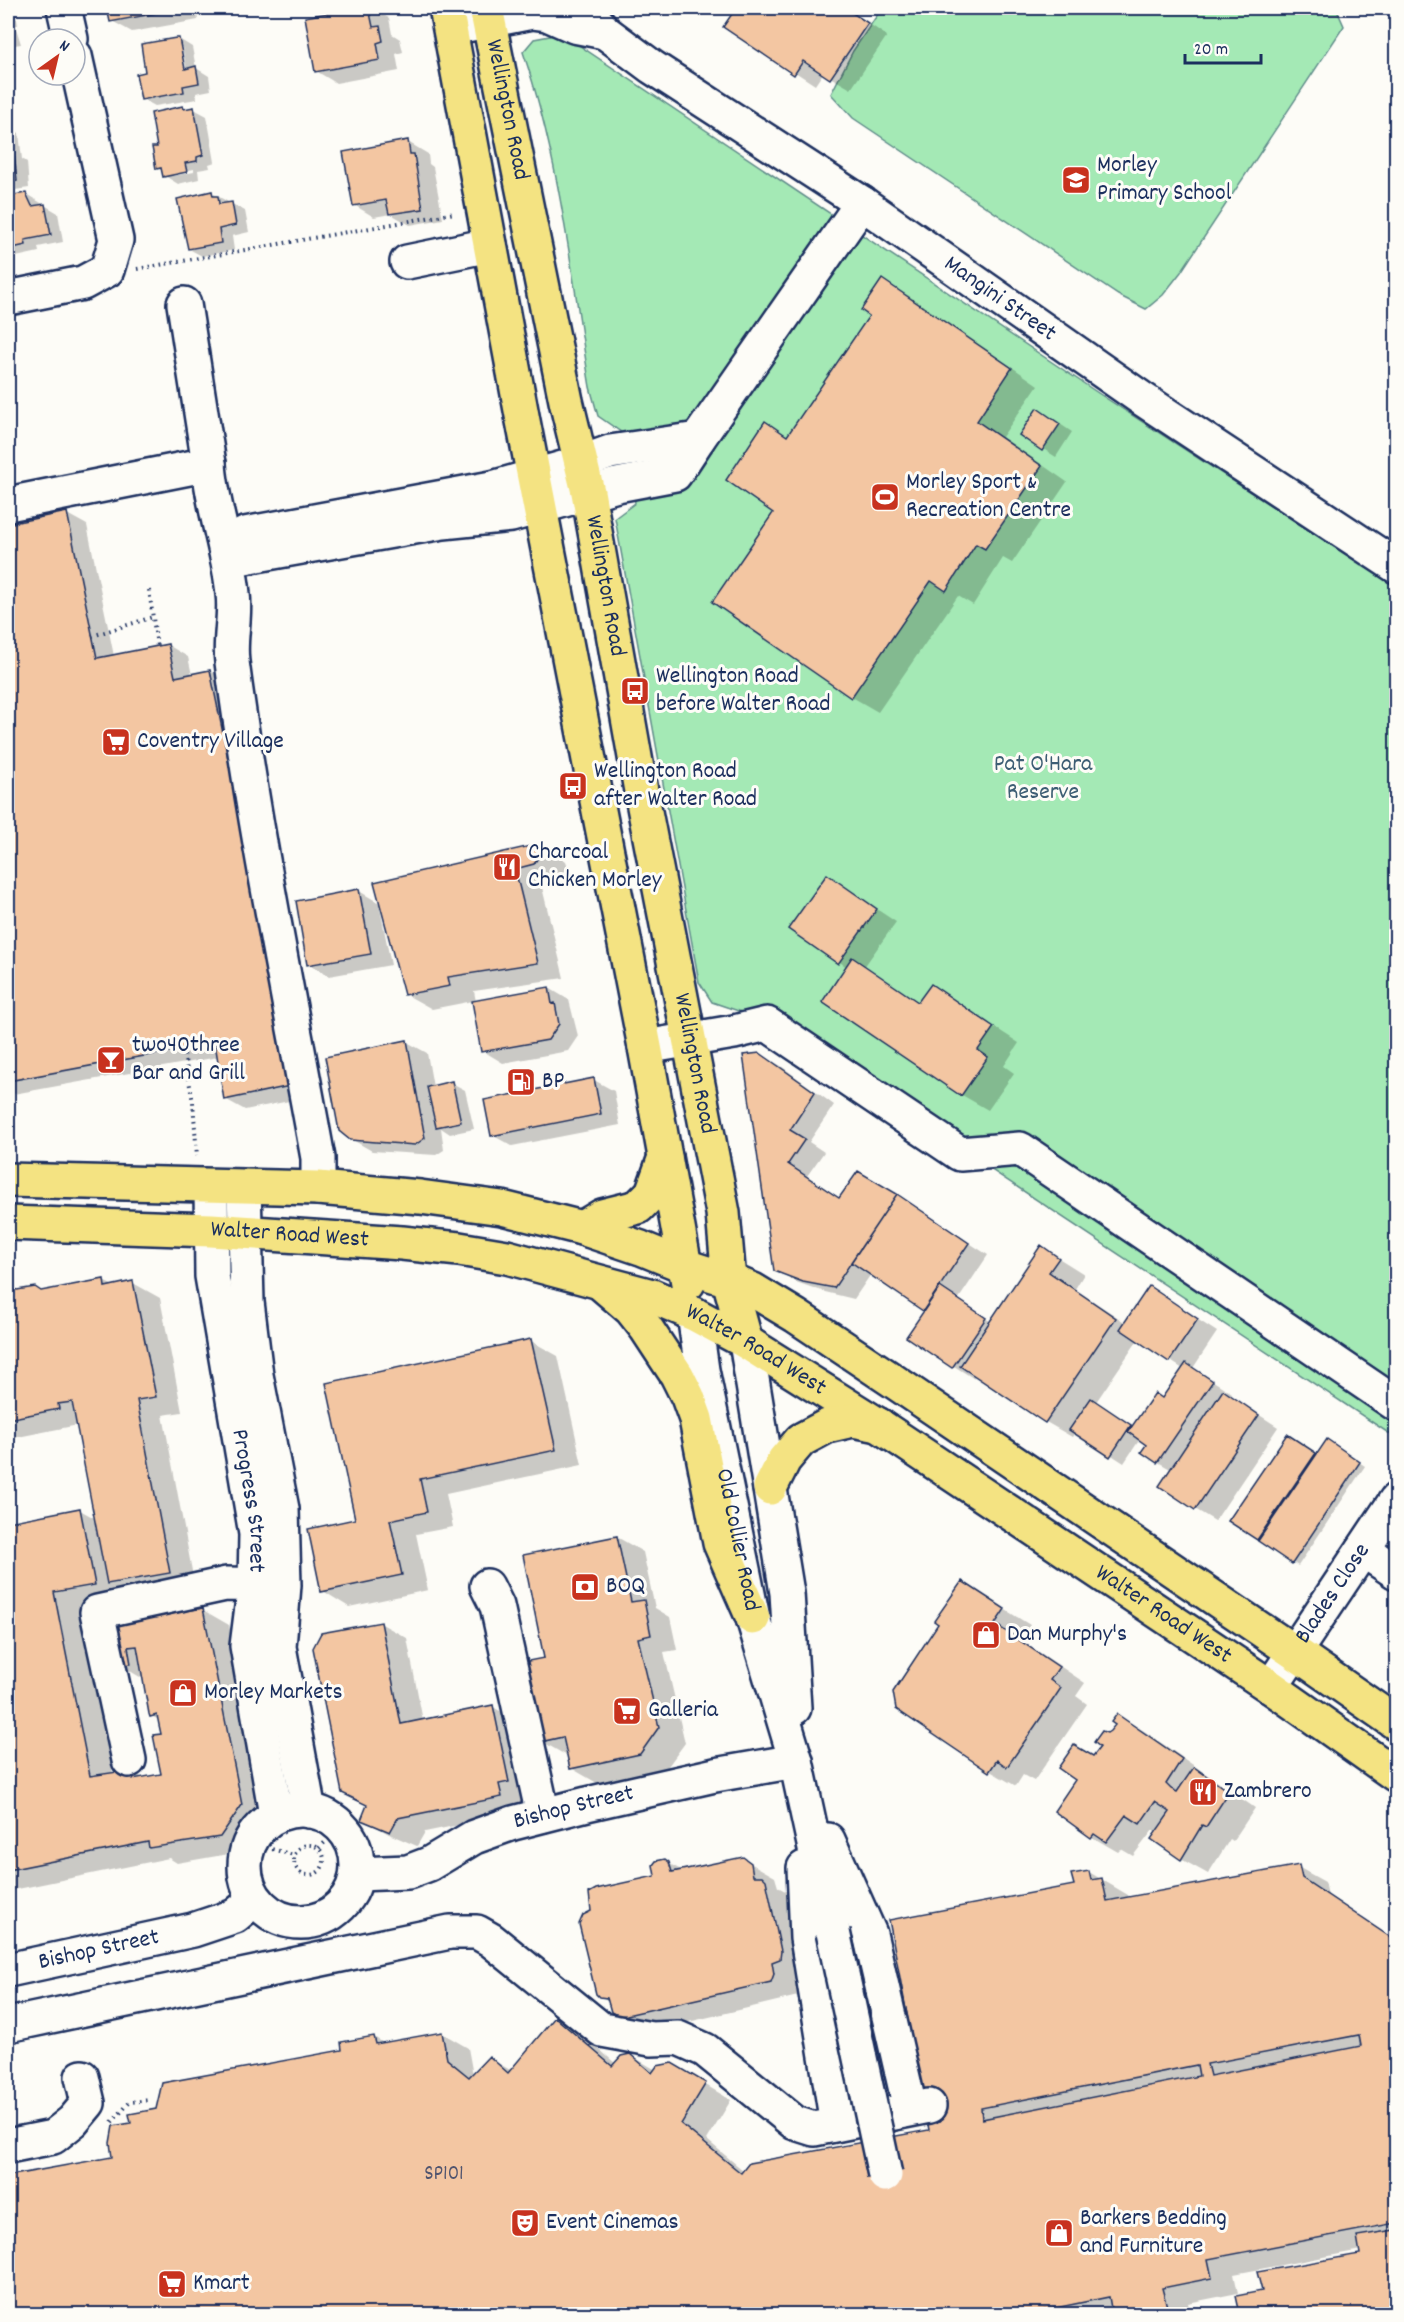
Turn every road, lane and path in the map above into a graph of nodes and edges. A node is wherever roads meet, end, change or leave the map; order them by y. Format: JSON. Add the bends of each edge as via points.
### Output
{"nodes":[{"id":1,"x":64,"y":8,"type":"edge"},
{"id":2,"x":585,"y":8,"type":"edge"},
{"id":3,"x":487,"y":14,"type":"edge"},
{"id":4,"x":448,"y":18,"type":"edge"},
{"id":5,"x":68,"y":27,"type":"edge"},
{"id":6,"x":605,"y":32,"type":"junction"},
{"id":7,"x":81,"y":87,"type":"edge"},
{"id":8,"x":862,"y":202,"type":"junction"},
{"id":9,"x":483,"y":207,"type":"junction"},
{"id":10,"x":490,"y":245,"type":"junction"},
{"id":11,"x":111,"y":255,"type":"junction"},
{"id":12,"x":407,"y":261,"type":"dead end"},
{"id":13,"x":8,"y":298,"type":"edge"},
{"id":14,"x":184,"y":304,"type":"dead end"},
{"id":15,"x":698,"y":439,"type":"junction"},
{"id":16,"x":209,"y":465,"type":"junction"},
{"id":17,"x":584,"y":478,"type":"junction"},
{"id":18,"x":538,"y":491,"type":"junction"},
{"id":19,"x":8,"y":504,"type":"edge"},
{"id":20,"x":226,"y":549,"type":"junction"},
{"id":21,"x":1396,"y":567,"type":"edge"},
{"id":22,"x":149,"y":590,"type":"dead end"},
{"id":23,"x":153,"y":617,"type":"junction"},
{"id":24,"x":92,"y":636,"type":"dead end"},
{"id":25,"x":157,"y":646,"type":"dead end"},
{"id":26,"x":690,"y":1039,"type":"junction"},
{"id":27,"x":645,"y":1047,"type":"junction"},
{"id":28,"x":183,"y":1049,"type":"dead end"},
{"id":29,"x":665,"y":1157,"type":"junction"},
{"id":30,"x":204,"y":1176,"type":"junction"},
{"id":31,"x":8,"y":1180,"type":"edge"},
{"id":32,"x":244,"y":1186,"type":"junction"},
{"id":33,"x":318,"y":1188,"type":"junction"},
{"id":34,"x":8,"y":1223,"type":"edge"},
{"id":35,"x":582,"y":1228,"type":"junction"},
{"id":36,"x":211,"y":1230,"type":"junction"},
{"id":37,"x":244,"y":1233,"type":"junction"},
{"id":38,"x":685,"y":1266,"type":"junction"},
{"id":39,"x":597,"y":1280,"type":"junction"},
{"id":40,"x":729,"y":1280,"type":"junction"},
{"id":41,"x":694,"y":1314,"type":"junction"},
{"id":42,"x":746,"y":1342,"type":"junction"},
{"id":43,"x":1396,"y":1404,"type":"edge"},
{"id":44,"x":880,"y":1426,"type":"junction"},
{"id":45,"x":770,"y":1488,"type":"junction"},
{"id":46,"x":1396,"y":1500,"type":"edge"},
{"id":47,"x":1363,"y":1550,"type":"junction"},
{"id":48,"x":1396,"y":1572,"type":"edge"},
{"id":49,"x":269,"y":1584,"type":"junction"},
{"id":50,"x":487,"y":1586,"type":"dead end"},
{"id":51,"x":753,"y":1618,"type":"junction"},
{"id":52,"x":1294,"y":1652,"type":"junction"},
{"id":53,"x":1270,"y":1687,"type":"junction"},
{"id":54,"x":1396,"y":1723,"type":"edge"},
{"id":55,"x":129,"y":1760,"type":"dead end"},
{"id":56,"x":799,"y":1771,"type":"junction"},
{"id":57,"x":1396,"y":1775,"type":"edge"},
{"id":58,"x":309,"y":1811,"type":"junction"},
{"id":59,"x":276,"y":1815,"type":"junction"},
{"id":60,"x":543,"y":1815,"type":"junction"},
{"id":61,"x":342,"y":1826,"type":"junction"},
{"id":62,"x":249,"y":1843,"type":"junction"},
{"id":63,"x":319,"y":1848,"type":"junction"},
{"id":64,"x":294,"y":1855,"type":"junction"},
{"id":65,"x":357,"y":1874,"type":"junction"},
{"id":66,"x":255,"y":1899,"type":"junction"},
{"id":67,"x":8,"y":1970,"type":"edge"},
{"id":68,"x":8,"y":2025,"type":"edge"},
{"id":69,"x":82,"y":2077,"type":"dead end"},
{"id":70,"x":837,"y":2124,"type":"junction"},
{"id":71,"x":8,"y":2146,"type":"edge"},
{"id":72,"x":885,"y":2175,"type":"dead end"}],
"edges":[{"from":1,"to":5,"type":"street"},
{"from":2,"to":6,"type":"street","name":"Mangini Street"},
{"from":3,"to":4,"type":"street","name":"Mangini Street"},
{"from":3,"to":6,"type":"street","name":"Mangini Street","via":[[547,14],[574,26]]},
{"from":3,"to":17,"type":"main road","name":"Wellington Road"},
{"from":4,"to":9,"type":"main road","name":"Wellington Road"},
{"from":6,"to":8,"type":"street","name":"Mangini Street","via":[[652,67]]},
{"from":7,"to":11,"type":"street"},
{"from":8,"to":15,"type":"street"},
{"from":8,"to":21,"type":"street","name":"Mangini Street","via":[[1141,398]]},
{"from":9,"to":10,"type":"main road","name":"Wellington Road"},
{"from":9,"to":11,"type":"path","via":[[140,269]]},
{"from":10,"to":12,"type":"street"},
{"from":10,"to":18,"type":"main road","name":"Wellington Road"},
{"from":11,"to":13,"type":"street","via":[[83,283]]},
{"from":14,"to":16,"type":"street"},
{"from":15,"to":17,"type":"street","via":[[610,452]]},
{"from":15,"to":17,"type":"street","via":[[675,474]]},
{"from":16,"to":19,"type":"street"},
{"from":16,"to":20,"type":"street"},
{"from":17,"to":18,"type":"street"},
{"from":17,"to":26,"type":"main road","name":"Wellington Road"},
{"from":18,"to":20,"type":"street","via":[[511,515]]},
{"from":18,"to":27,"type":"main road","name":"Wellington Road"},
{"from":20,"to":33,"type":"street","via":[[234,596],[232,658],[262,854],[318,1158]]},
{"from":22,"to":23,"type":"path"},
{"from":23,"to":24,"type":"path"},
{"from":23,"to":25,"type":"path"},
{"from":26,"to":27,"type":"street"},
{"from":26,"to":40,"type":"main road","name":"Wellington Road","via":[[723,1213]]},
{"from":26,"to":43,"type":"street","via":[[767,1024],[960,1154],[1020,1149]]},
{"from":27,"to":29,"type":"main road","name":"Wellington Road"},
{"from":28,"to":30,"type":"path"},
{"from":29,"to":35,"type":"main road","via":[[652,1193],[638,1207],[603,1216]]},
{"from":29,"to":38,"type":"main road","name":"Wellington Road"},
{"from":30,"to":31,"type":"main road","name":"Walter Road West"},
{"from":30,"to":32,"type":"main road","name":"Walter Road West"},
{"from":30,"to":36,"type":"street","name":"Progress Street"},
{"from":32,"to":33,"type":"main road","name":"Walter Road West"},
{"from":32,"to":37,"type":"street","name":"Progress Street"},
{"from":33,"to":35,"type":"main road","name":"Walter Road West","via":[[501,1208]]},
{"from":34,"to":36,"type":"main road","name":"Walter Road West"},
{"from":35,"to":38,"type":"main road","name":"Walter Road West"},
{"from":36,"to":37,"type":"main road","name":"Walter Road West"},
{"from":36,"to":49,"type":"street","name":"Progress Street","via":[[212,1276],[256,1534]]},
{"from":37,"to":39,"type":"main road","name":"Walter Road West","via":[[459,1249]]},
{"from":37,"to":49,"type":"street","name":"Progress Street","via":[[256,1375],[282,1509]]},
{"from":38,"to":40,"type":"main road","name":"Walter Road West"},
{"from":38,"to":41,"type":"main road","name":"Wellington Road"},
{"from":39,"to":41,"type":"main road","name":"Walter Road West","via":[[652,1296]]},
{"from":39,"to":51,"type":"main road","via":[[631,1309],[646,1328],[688,1397],[696,1419],[720,1543]]},
{"from":40,"to":42,"type":"main road","name":"Wellington Road"},
{"from":40,"to":52,"type":"main road","name":"Walter Road West","via":[[796,1316]]},
{"from":41,"to":42,"type":"main road","name":"Walter Road West"},
{"from":41,"to":51,"type":"street","name":"Old Collier Road"},
{"from":42,"to":44,"type":"main road","name":"Walter Road West"},
{"from":42,"to":45,"type":"street","name":"Old Collier Road"},
{"from":44,"to":45,"type":"main road","via":[[854,1420],[827,1426],[805,1438],[784,1460]]},
{"from":44,"to":53,"type":"main road","name":"Walter Road West"},
{"from":45,"to":56,"type":"street","name":"Old Collier Road","via":[[787,1593]]},
{"from":46,"to":47,"type":"street","name":"Blades Close"},
{"from":47,"to":48,"type":"street"},
{"from":47,"to":52,"type":"street","name":"Blades Close"},
{"from":49,"to":55,"type":"street","via":[[226,1584],[97,1612]]},
{"from":49,"to":58,"type":"street","name":"Progress Street"},
{"from":49,"to":59,"type":"street","name":"Progress Street","via":[[247,1646]]},
{"from":50,"to":60,"type":"street","via":[[497,1606]]},
{"from":51,"to":56,"type":"street","name":"Old Collier Road"},
{"from":52,"to":53,"type":"street","name":"Blades Close"},
{"from":52,"to":54,"type":"main road","name":"Walter Road West"},
{"from":53,"to":57,"type":"main road","name":"Walter Road West"},
{"from":56,"to":60,"type":"street","name":"Bishop Street","via":[[715,1775]]},
{"from":56,"to":70,"type":"street","via":[[807,1938]]},
{"from":56,"to":70,"type":"street","via":[[870,1935],[919,2107]]},
{"from":56,"to":72,"type":"street","name":"Old Collier Road","bridge":true},
{"from":58,"to":59,"type":"street"},
{"from":58,"to":61,"type":"street"},
{"from":59,"to":62,"type":"street","via":[[264,1823]]},
{"from":60,"to":65,"type":"street","name":"Bishop Street","via":[[474,1838],[408,1872]]},
{"from":61,"to":63,"type":"path"},
{"from":61,"to":65,"type":"street","via":[[353,1845]]},
{"from":62,"to":64,"type":"path"},
{"from":62,"to":66,"type":"street","via":[[245,1873]]},
{"from":63,"to":64,"type":"path","via":[[310,1844],[300,1846]]},
{"from":63,"to":64,"type":"path","via":[[324,1855],[323,1865],[316,1873],[298,1871]]},
{"from":65,"to":66,"type":"street","via":[[353,1888],[340,1906],[322,1919],[293,1922],[278,1918]]},
{"from":66,"to":67,"type":"street","name":"Bishop Street","via":[[235,1916],[193,1930]]},
{"from":68,"to":70,"type":"street","via":[[450,1932],[477,1932],[602,2030],[651,2039],[678,2038],[705,2050],[795,2123],[814,2129]]},
{"from":69,"to":71,"type":"street","via":[[88,2103],[73,2121],[53,2137]]}]}
